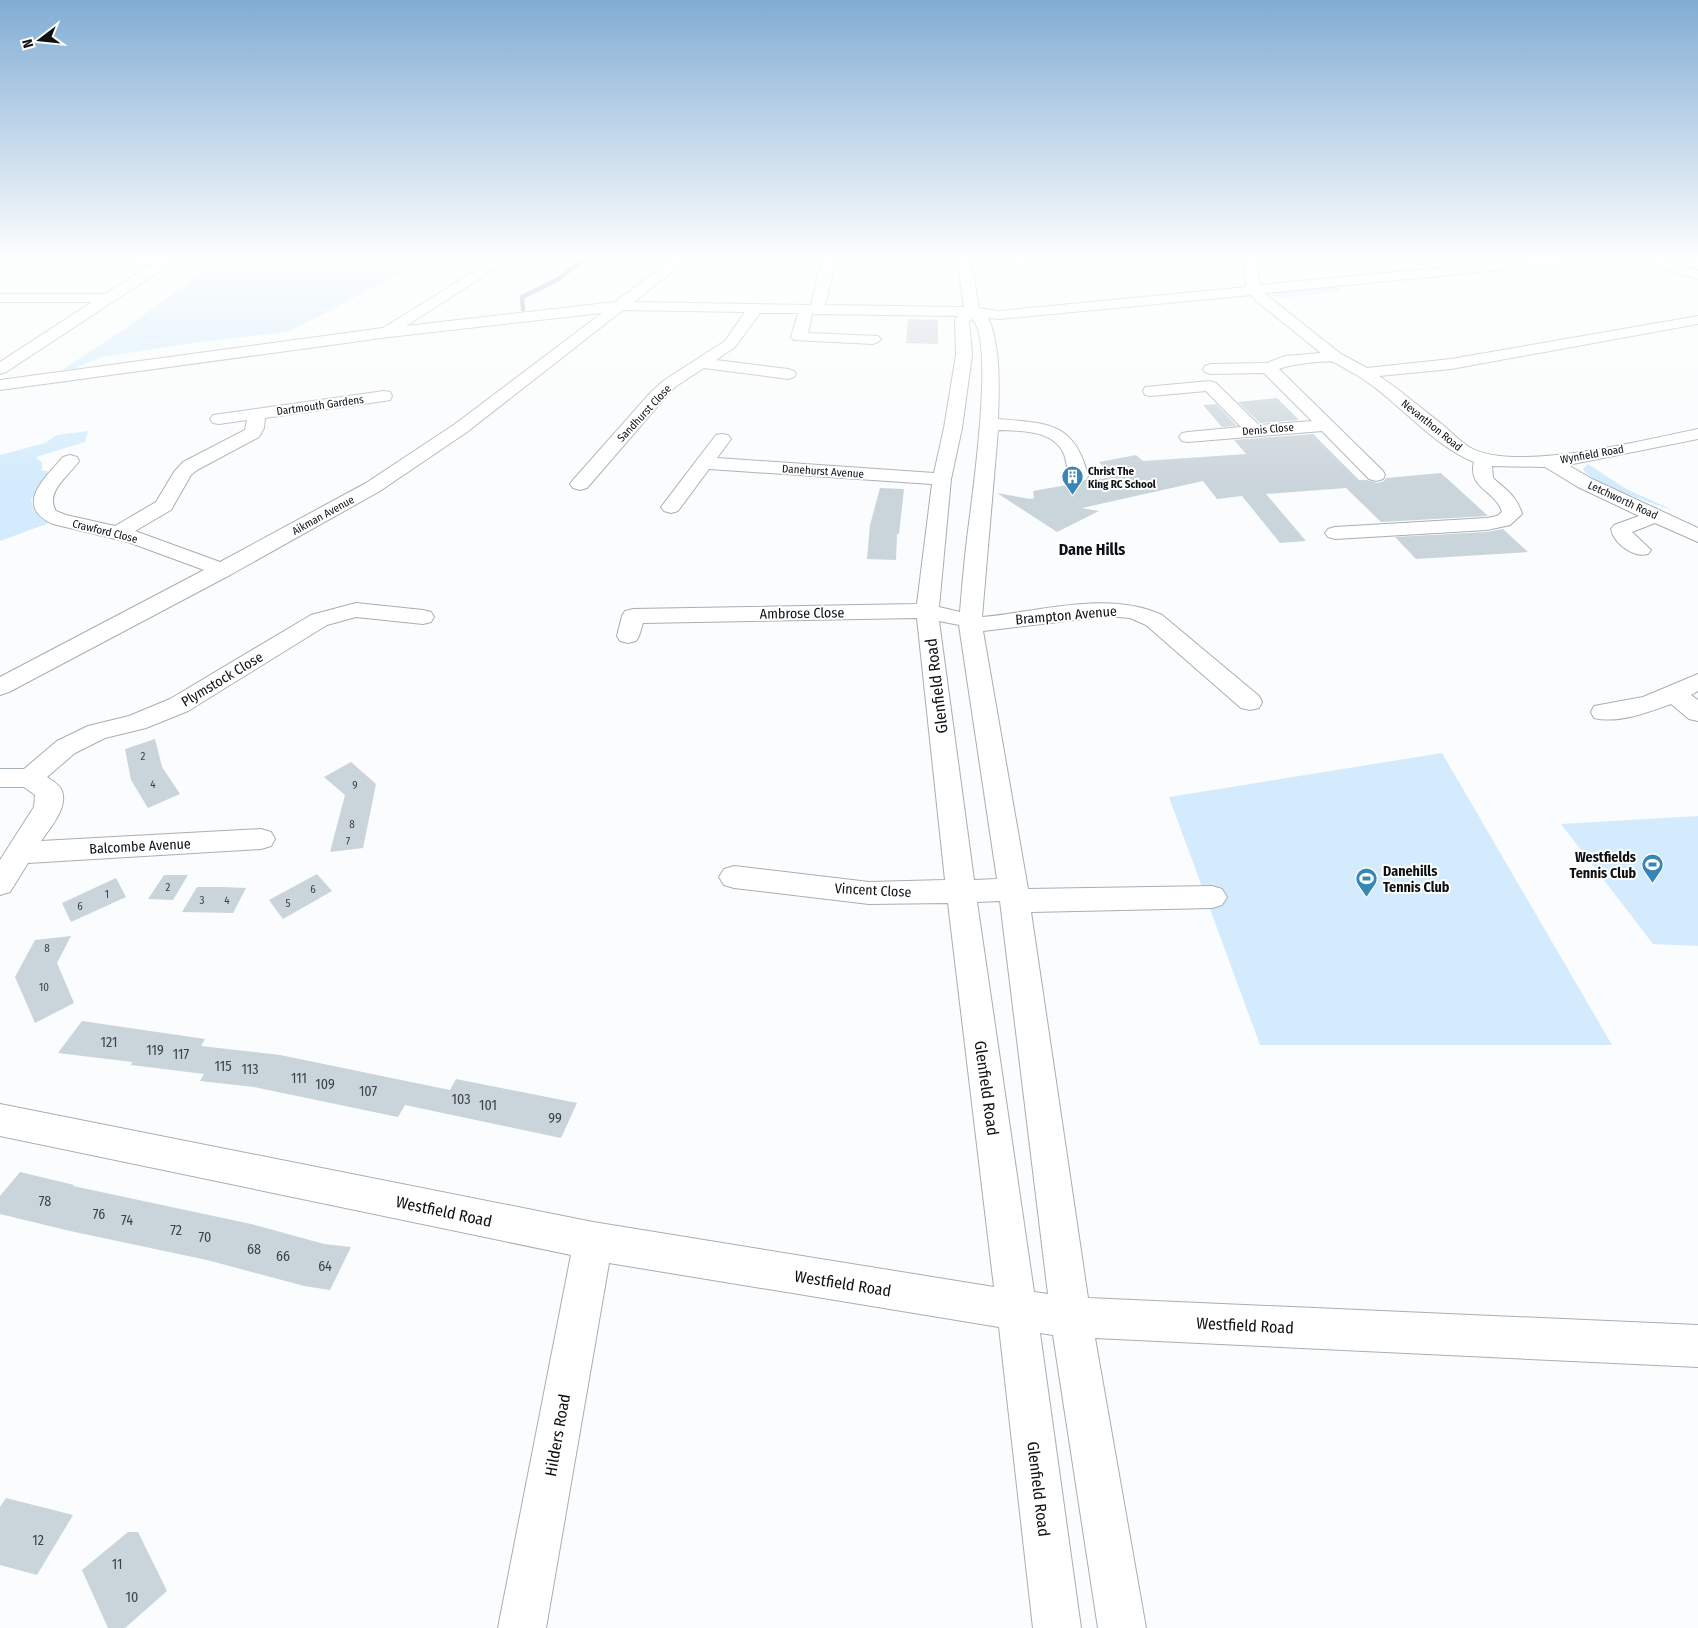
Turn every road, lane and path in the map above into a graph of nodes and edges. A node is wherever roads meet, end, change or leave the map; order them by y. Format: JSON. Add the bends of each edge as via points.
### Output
{"nodes":[{"id":1,"x":51,"y":335,"type":"edge"},
{"id":2,"x":367,"y":335,"type":"edge"},
{"id":3,"x":581,"y":335,"type":"edge"},
{"id":4,"x":737,"y":335,"type":"edge"},
{"id":5,"x":800,"y":335,"type":"edge"},
{"id":6,"x":963,"y":335,"type":"edge"},
{"id":7,"x":986,"y":335,"type":"edge"},
{"id":8,"x":1307,"y":335,"type":"edge"},
{"id":9,"x":1614,"y":335,"type":"edge"},
{"id":10,"x":873,"y":339,"type":"dead end"},
{"id":11,"x":1335,"y":357,"type":"junction"},
{"id":12,"x":704,"y":363,"type":"junction"},
{"id":13,"x":1269,"y":368,"type":"junction"},
{"id":14,"x":0,"y":369,"type":"edge"},
{"id":15,"x":1221,"y":371,"type":"dead end"},
{"id":16,"x":1364,"y":373,"type":"junction"},
{"id":17,"x":788,"y":374,"type":"dead end"},
{"id":18,"x":0,"y":385,"type":"edge"},
{"id":19,"x":1151,"y":391,"type":"dead end"},
{"id":20,"x":384,"y":396,"type":"dead end"},
{"id":21,"x":257,"y":414,"type":"junction"},
{"id":22,"x":219,"y":419,"type":"dead end"},
{"id":23,"x":953,"y":428,"type":"junction"},
{"id":24,"x":989,"y":428,"type":"junction"},
{"id":25,"x":1331,"y":430,"type":"junction"},
{"id":26,"x":1254,"y":431,"type":"junction"},
{"id":27,"x":1698,"y":434,"type":"edge"},
{"id":28,"x":1188,"y":437,"type":"dead end"},
{"id":29,"x":722,"y":439,"type":"dead end"},
{"id":30,"x":1484,"y":460,"type":"junction"},
{"id":31,"x":70,"y":461,"type":"dead end"},
{"id":32,"x":1549,"y":461,"type":"junction"},
{"id":33,"x":704,"y":463,"type":"junction"},
{"id":34,"x":1376,"y":475,"type":"dead end"},
{"id":35,"x":1079,"y":476,"type":"dead end"},
{"id":36,"x":942,"y":479,"type":"junction"},
{"id":37,"x":580,"y":484,"type":"dead end"},
{"id":38,"x":671,"y":507,"type":"dead end"},
{"id":39,"x":1342,"y":514,"type":"dead end"},
{"id":40,"x":1656,"y":516,"type":"junction"},
{"id":41,"x":1359,"y":531,"type":"junction"},
{"id":42,"x":118,"y":533,"type":"junction"},
{"id":43,"x":1335,"y":533,"type":"dead end"},
{"id":44,"x":1698,"y":536,"type":"edge"},
{"id":45,"x":954,"y":548,"type":"junction"},
{"id":46,"x":1641,"y":550,"type":"dead end"},
{"id":47,"x":222,"y":570,"type":"junction"},
{"id":48,"x":927,"y":611,"type":"junction"},
{"id":49,"x":424,"y":617,"type":"dead end"},
{"id":50,"x":970,"y":622,"type":"junction"},
{"id":51,"x":630,"y":626,"type":"dead end"},
{"id":52,"x":1698,"y":682,"type":"edge"},
{"id":53,"x":0,"y":686,"type":"edge"},
{"id":54,"x":1676,"y":695,"type":"junction"},
{"id":55,"x":1250,"y":702,"type":"dead end"},
{"id":56,"x":1603,"y":712,"type":"dead end"},
{"id":57,"x":1698,"y":713,"type":"edge"},
{"id":58,"x":0,"y":778,"type":"edge"},
{"id":59,"x":30,"y":778,"type":"junction"},
{"id":60,"x":262,"y":839,"type":"dead end"},
{"id":61,"x":19,"y":853,"type":"junction"},
{"id":62,"x":734,"y":877,"type":"dead end"},
{"id":63,"x":0,"y":884,"type":"edge"},
{"id":64,"x":960,"y":892,"type":"junction"},
{"id":65,"x":1014,"y":896,"type":"junction"},
{"id":66,"x":1212,"y":897,"type":"dead end"},
{"id":67,"x":0,"y":1120,"type":"edge"},
{"id":68,"x":593,"y":1242,"type":"junction"},
{"id":69,"x":1017,"y":1310,"type":"junction"},
{"id":70,"x":1071,"y":1317,"type":"junction"},
{"id":71,"x":1698,"y":1346,"type":"edge"},
{"id":72,"x":522,"y":1628,"type":"edge"},
{"id":73,"x":1057,"y":1628,"type":"edge"},
{"id":74,"x":1122,"y":1628,"type":"edge"}],
"edges":[{"from":1,"to":14,"type":"street"},
{"from":2,"to":18,"type":"street"},
{"from":3,"to":47,"type":"street","name":"Aikman Avenue","via":[[461,428],[373,487]]},
{"from":4,"to":12,"type":"street","name":"Sandhurst Close","via":[[730,344]]},
{"from":5,"to":10,"type":"street","via":[[799,338]]},
{"from":6,"to":23,"type":"street","name":"Glenfield Road","via":[[964,355]]},
{"from":7,"to":24,"type":"street","name":"Glenfield Road","via":[[991,379]]},
{"from":8,"to":11,"type":"street","name":"Nevanthon Road"},
{"from":9,"to":16,"type":"street","via":[[1451,364]]},
{"from":11,"to":13,"type":"street","via":[[1285,361]]},
{"from":11,"to":16,"type":"street","name":"Nevanthon Road"},
{"from":12,"to":17,"type":"street"},
{"from":12,"to":37,"type":"street","name":"Sandhurst Close","via":[[669,384]]},
{"from":13,"to":15,"type":"street"},
{"from":13,"to":25,"type":"street","name":"Denis Close"},
{"from":16,"to":30,"type":"street","name":"Nevanthon Road","via":[[1463,451]]},
{"from":19,"to":26,"type":"street","via":[[1210,386]]},
{"from":20,"to":21,"type":"street","name":"Dartmouth Gardens"},
{"from":21,"to":22,"type":"street","name":"Dartmouth Gardens"},
{"from":21,"to":42,"type":"street","name":"Dartmouth Gardens","via":[[253,432],[190,466],[183,472],[164,506]]},
{"from":23,"to":24,"type":"street"},
{"from":23,"to":36,"type":"street","name":"Glenfield Road"},
{"from":24,"to":35,"type":"street","via":[[1047,430],[1058,435],[1072,451]]},
{"from":24,"to":45,"type":"street","name":"Glenfield Road"},
{"from":25,"to":26,"type":"street","name":"Denis Close"},
{"from":25,"to":34,"type":"street"},
{"from":26,"to":28,"type":"street","name":"Denis Close","via":[[1216,441]]},
{"from":27,"to":32,"type":"street","name":"Wynfield Road"},
{"from":29,"to":33,"type":"street"},
{"from":30,"to":32,"type":"street","name":"Wynfield Road"},
{"from":30,"to":41,"type":"street","via":[[1480,470],[1483,480],[1508,502],[1512,514],[1503,521]]},
{"from":31,"to":42,"type":"street","name":"Crawford Close","via":[[46,489],[42,499],[44,508],[60,520]]},
{"from":32,"to":40,"type":"street","name":"Letchworth Road","via":[[1585,483]]},
{"from":33,"to":36,"type":"street","name":"Danehurst Avenue"},
{"from":33,"to":38,"type":"street"},
{"from":36,"to":45,"type":"street","name":"Glenfield Road"},
{"from":39,"to":41,"type":"street"},
{"from":40,"to":44,"type":"street","name":"Letchworth Road"},
{"from":40,"to":46,"type":"street","via":[[1620,529]]},
{"from":41,"to":43,"type":"street"},
{"from":42,"to":47,"type":"street","name":"Crawford Close"},
{"from":45,"to":48,"type":"street","name":"Glenfield Road"},
{"from":45,"to":50,"type":"street","name":"Glenfield Road"},
{"from":47,"to":53,"type":"street","name":"Aikman Avenue"},
{"from":48,"to":50,"type":"street","name":"Ambrose Close"},
{"from":48,"to":51,"type":"street","name":"Ambrose Close"},
{"from":48,"to":64,"type":"street","name":"Glenfield Road"},
{"from":49,"to":59,"type":"street","name":"Plymstock Close","via":[[356,610],[319,620],[179,705],[136,722],[96,732],[66,747]]},
{"from":50,"to":55,"type":"street","name":"Brampton Avenue","via":[[982,624],[1108,609],[1139,613],[1154,620]]},
{"from":50,"to":65,"type":"street","name":"Glenfield Road"},
{"from":52,"to":54,"type":"street"},
{"from":54,"to":56,"type":"street","via":[[1627,710]]},
{"from":54,"to":57,"type":"street"},
{"from":58,"to":59,"type":"street"},
{"from":59,"to":61,"type":"street","via":[[49,792],[48,808]]},
{"from":60,"to":61,"type":"street","name":"Balcombe Avenue"},
{"from":61,"to":63,"type":"street"},
{"from":62,"to":64,"type":"street","name":"Vincent Close","via":[[869,893]]},
{"from":64,"to":65,"type":"street","name":"Vincent Close"},
{"from":64,"to":69,"type":"street","name":"Glenfield Road"},
{"from":65,"to":66,"type":"street","name":"Vincent Close"},
{"from":65,"to":70,"type":"street","name":"Glenfield Road"},
{"from":67,"to":68,"type":"street","name":"Westfield Road"},
{"from":68,"to":69,"type":"street","name":"Westfield Road"},
{"from":68,"to":72,"type":"street","name":"Hilders Road"},
{"from":69,"to":70,"type":"street","name":"Westfield Road"},
{"from":69,"to":73,"type":"street","name":"Glenfield Road"},
{"from":70,"to":71,"type":"street","name":"Westfield Road"},
{"from":70,"to":74,"type":"street","name":"Glenfield Road"}]}
